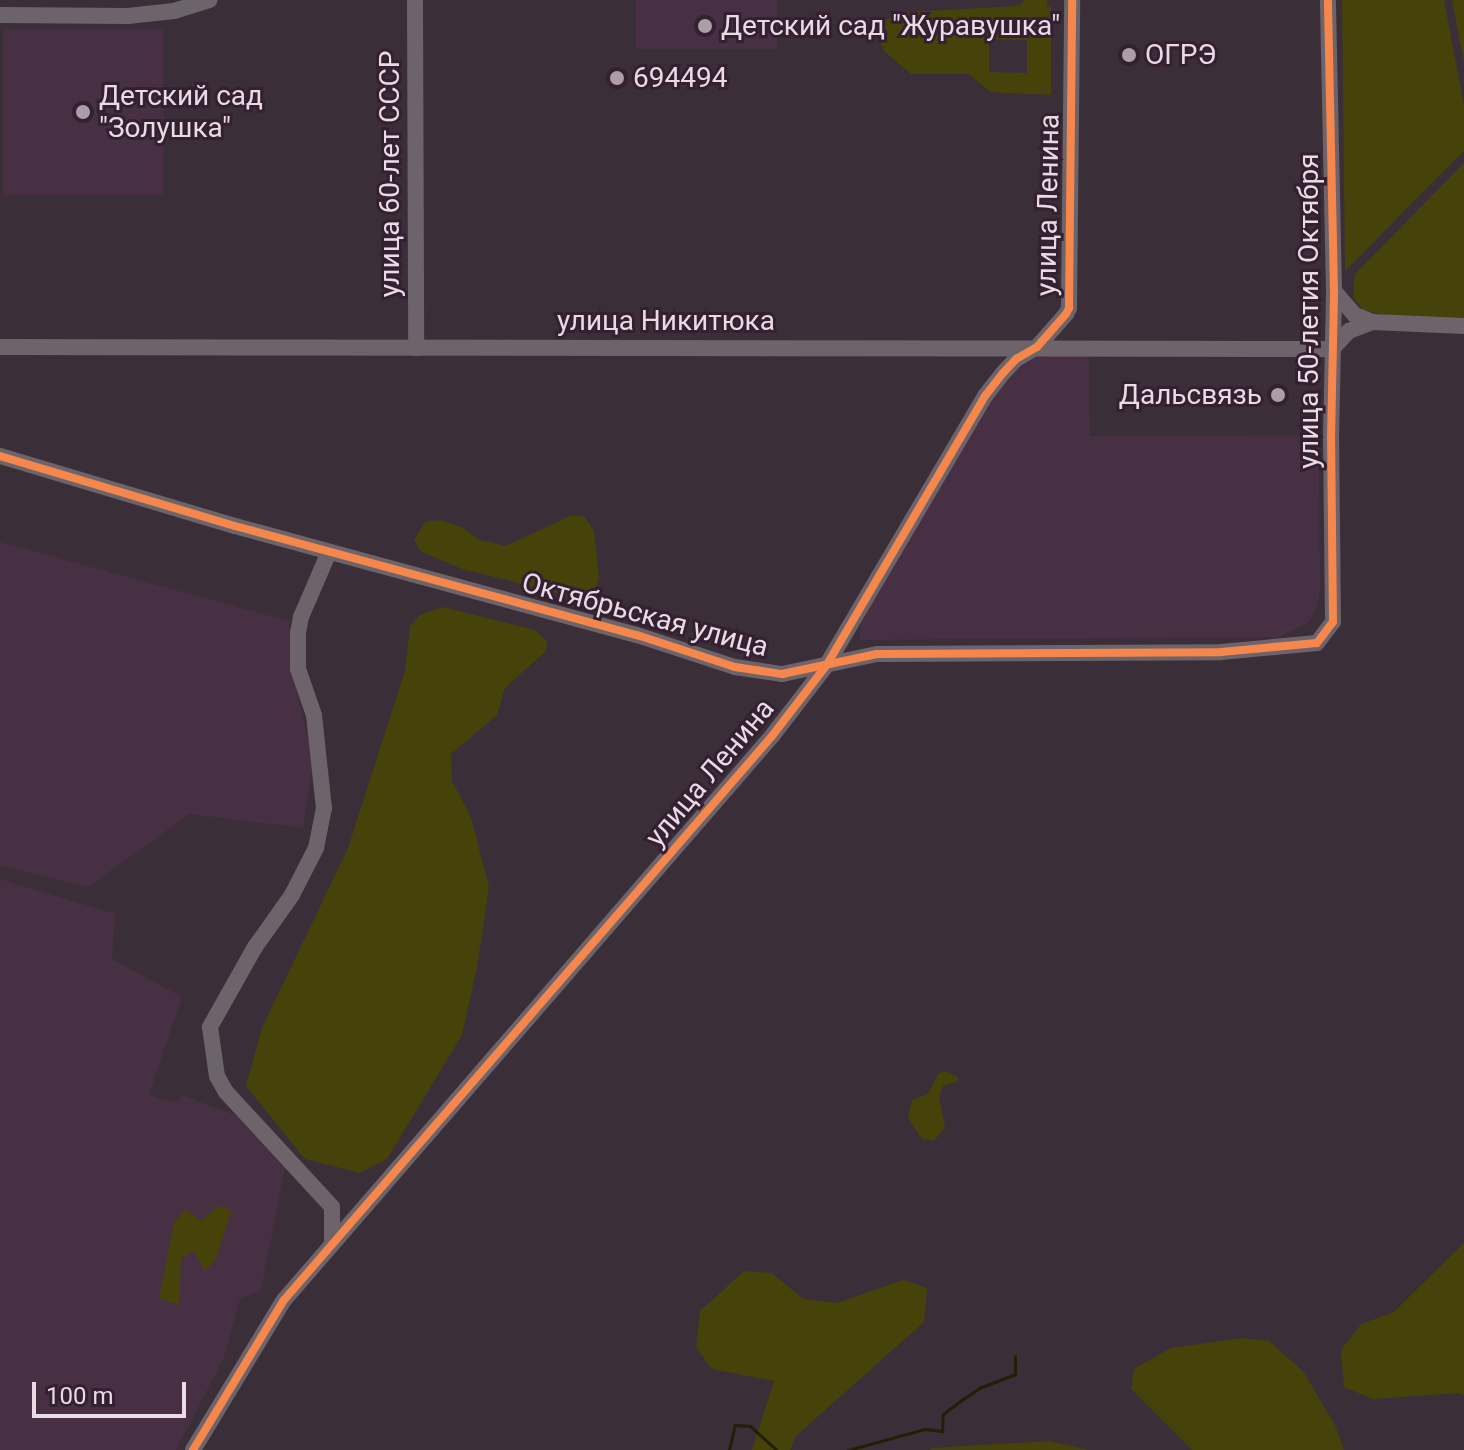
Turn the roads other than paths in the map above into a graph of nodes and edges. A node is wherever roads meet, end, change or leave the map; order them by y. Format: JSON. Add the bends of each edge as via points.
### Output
{"nodes":[{"id":1,"x":209,"y":0,"type":"edge"},
{"id":2,"x":415,"y":0,"type":"edge"},
{"id":3,"x":1072,"y":0,"type":"edge"},
{"id":4,"x":1328,"y":0,"type":"edge"},
{"id":5,"x":0,"y":15,"type":"edge"},
{"id":6,"x":1334,"y":291,"type":"junction"},
{"id":7,"x":1372,"y":322,"type":"junction"},
{"id":8,"x":1464,"y":326,"type":"edge"},
{"id":9,"x":0,"y":347,"type":"edge"},
{"id":10,"x":1037,"y":347,"type":"junction"},
{"id":11,"x":416,"y":348,"type":"junction"},
{"id":12,"x":1331,"y":349,"type":"junction"},
{"id":13,"x":0,"y":456,"type":"edge"},
{"id":14,"x":329,"y":552,"type":"junction"},
{"id":15,"x":1333,"y":622,"type":"joint"},
{"id":16,"x":826,"y":666,"type":"junction"},
{"id":17,"x":332,"y":1207,"type":"junction"},
{"id":18,"x":359,"y":1213,"type":"junction"},
{"id":19,"x":332,"y":1244,"type":"junction"},
{"id":20,"x":193,"y":1450,"type":"edge"}],
"edges":[{"from":1,"to":5,"type":"street","via":[[174,11],[128,16]]},
{"from":2,"to":11,"type":"street","name":"улица 60-лет СССР"},
{"from":3,"to":10,"type":"street","name":"улица Ленина","via":[[1069,308]]},
{"from":4,"to":6,"type":"street","name":"улица 50-летия Октября"},
{"from":6,"to":7,"type":"street","via":[[1355,315]]},
{"from":6,"to":12,"type":"street","name":"улица 50-летия Октября"},
{"from":7,"to":8,"type":"street"},
{"from":7,"to":12,"type":"street","via":[[1339,337]]},
{"from":9,"to":11,"type":"street","name":"улица Никитюка"},
{"from":10,"to":11,"type":"street","name":"улица Никитюка"},
{"from":10,"to":12,"type":"street","name":"улица Никитюка"},
{"from":10,"to":16,"type":"street","name":"улица Ленина","via":[[1016,359],[985,396]]},
{"from":12,"to":15,"type":"street","name":"улица 50-летия Октября"},
{"from":13,"to":14,"type":"street","name":"Октябрьская улица"},
{"from":14,"to":16,"type":"street","name":"Октябрьская улица","via":[[637,635],[735,667],[782,674]]},
{"from":14,"to":17,"type":"street","via":[[298,633],[298,669],[314,715],[324,808],[316,848],[210,1027],[217,1076],[226,1092]]},
{"from":15,"to":16,"type":"street","name":"Октябрьская улица","via":[[1317,643],[1295,648],[877,654]]},
{"from":16,"to":18,"type":"street","name":"улица Ленина","via":[[752,759]]},
{"from":17,"to":18,"type":"street"},
{"from":17,"to":19,"type":"street"},
{"from":18,"to":19,"type":"street","name":"улица Ленина"},
{"from":19,"to":20,"type":"street","name":"улица Ленина","via":[[284,1300]]}]}
